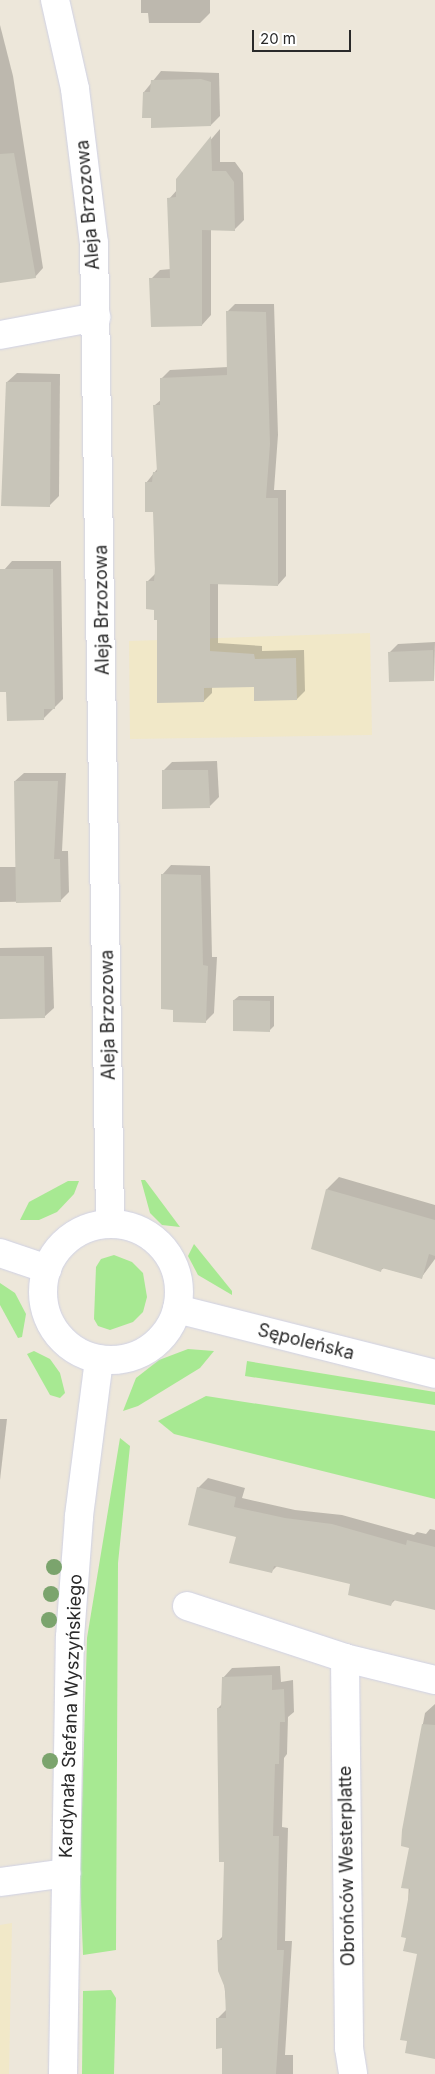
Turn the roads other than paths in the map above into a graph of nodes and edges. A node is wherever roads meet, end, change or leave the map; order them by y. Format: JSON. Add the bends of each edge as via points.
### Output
{"nodes":[{"id":1,"x":55,"y":0,"type":"edge"},
{"id":2,"x":96,"y":317,"type":"junction"},
{"id":3,"x":0,"y":335,"type":"edge"},
{"id":4,"x":110,"y":1223,"type":"junction"},
{"id":5,"x":0,"y":1253,"type":"edge"},
{"id":6,"x":47,"y":1269,"type":"junction"},
{"id":7,"x":177,"y":1309,"type":"junction"},
{"id":8,"x":99,"y":1359,"type":"junction"},
{"id":9,"x":435,"y":1374,"type":"edge"},
{"id":10,"x":188,"y":1606,"type":"dead end"},
{"id":11,"x":345,"y":1658,"type":"junction"},
{"id":12,"x":435,"y":1680,"type":"edge"},
{"id":13,"x":66,"y":1873,"type":"junction"},
{"id":14,"x":0,"y":1882,"type":"edge"},
{"id":15,"x":64,"y":2074,"type":"edge"},
{"id":16,"x":353,"y":2074,"type":"edge"}],
"edges":[{"from":1,"to":2,"type":"street","name":"Aleja Brzozowa","via":[[75,89],[87,169]]},
{"from":2,"to":3,"type":"street"},
{"from":2,"to":4,"type":"street","name":"Aleja Brzozowa"},
{"from":4,"to":6,"type":"street","via":[[76,1233],[60,1247]]},
{"from":4,"to":7,"type":"street","via":[[132,1226],[149,1234],[168,1254],[179,1281]]},
{"from":5,"to":6,"type":"street"},
{"from":6,"to":8,"type":"street","via":[[43,1295],[46,1313],[57,1333],[83,1354]]},
{"from":7,"to":8,"type":"street","via":[[166,1333],[146,1351],[116,1360]]},
{"from":7,"to":9,"type":"street","name":"Sępoleńska"},
{"from":8,"to":13,"type":"street","name":"Kardynała Stefana Wyszyńskiego","via":[[79,1516],[70,1636]]},
{"from":10,"to":11,"type":"street"},
{"from":11,"to":12,"type":"street"},
{"from":11,"to":16,"type":"street","name":"Obrońców Westerplatte","via":[[349,2048]]},
{"from":13,"to":14,"type":"street"},
{"from":13,"to":15,"type":"street","name":"Kardynała Stefana Wyszyńskiego"}]}
